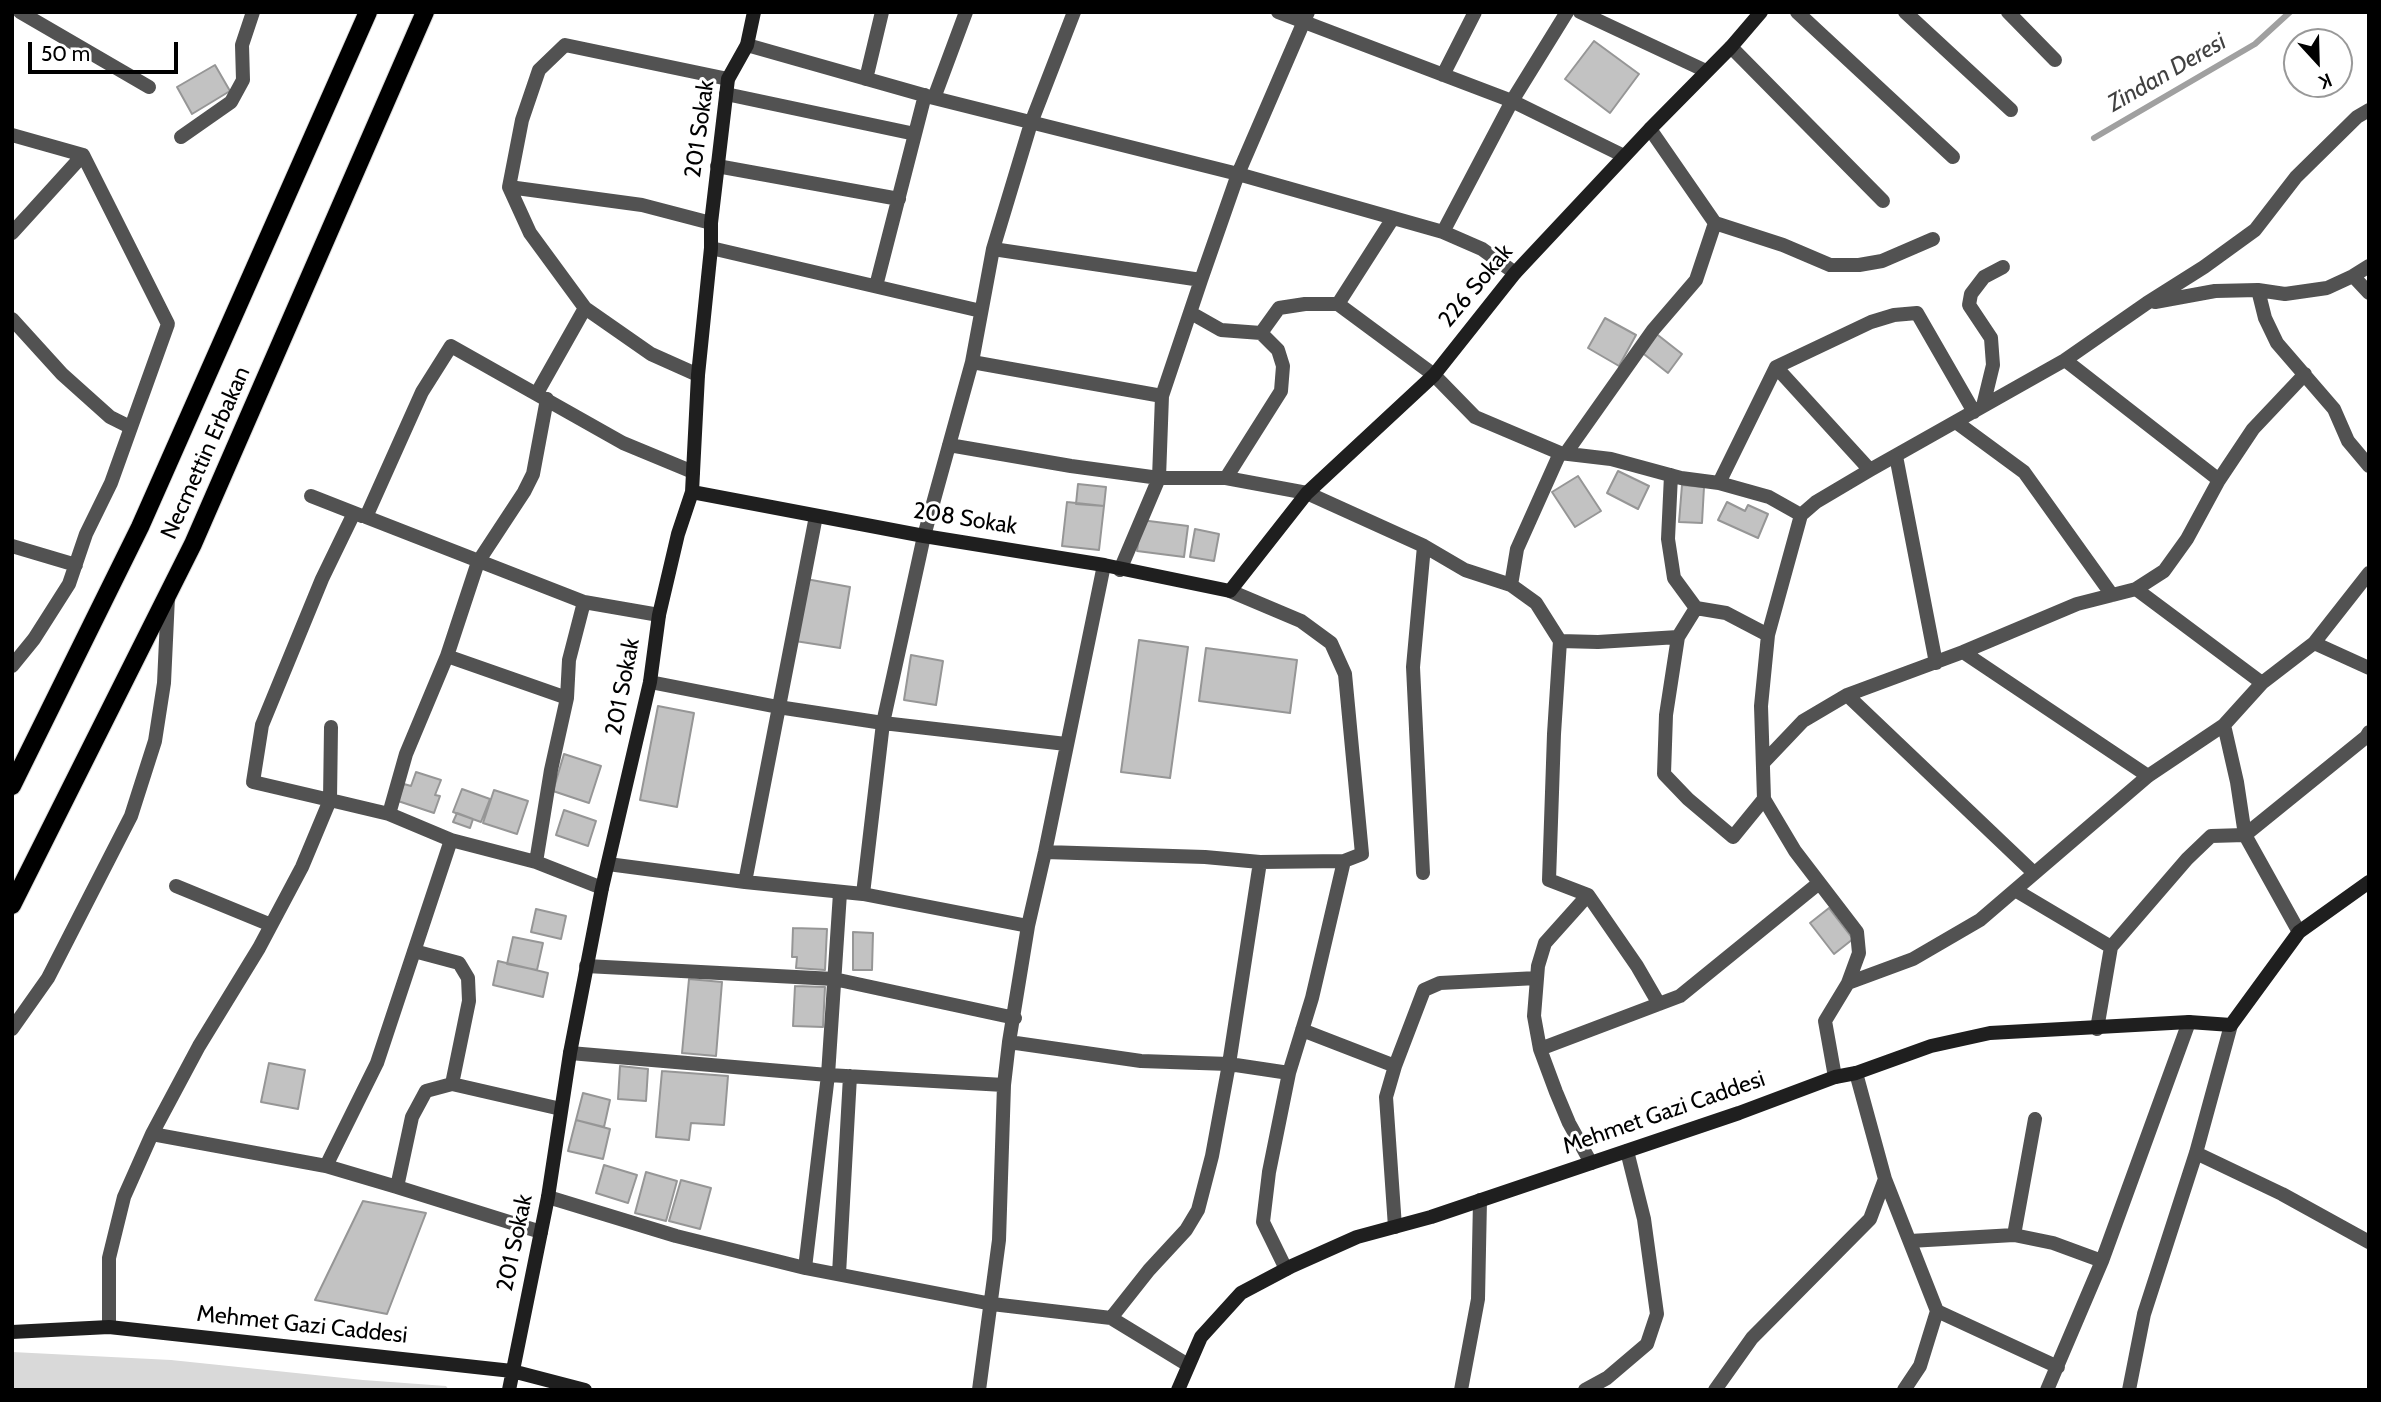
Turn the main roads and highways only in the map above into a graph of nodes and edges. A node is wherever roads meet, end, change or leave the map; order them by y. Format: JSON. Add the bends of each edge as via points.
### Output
{"nodes":[{"id":1,"x":368,"y":12,"type":"edge"},
{"id":2,"x":425,"y":12,"type":"edge"},
{"id":3,"x":12,"y":786,"type":"edge"},
{"id":4,"x":12,"y":905,"type":"edge"}],
"edges":[{"from":1,"to":3,"type":"main road","name":"Necmettin Erbakan","via":[[139,527]]},
{"from":2,"to":4,"type":"main road","name":"Necmettin Erbakan","via":[[193,544]]}]}
